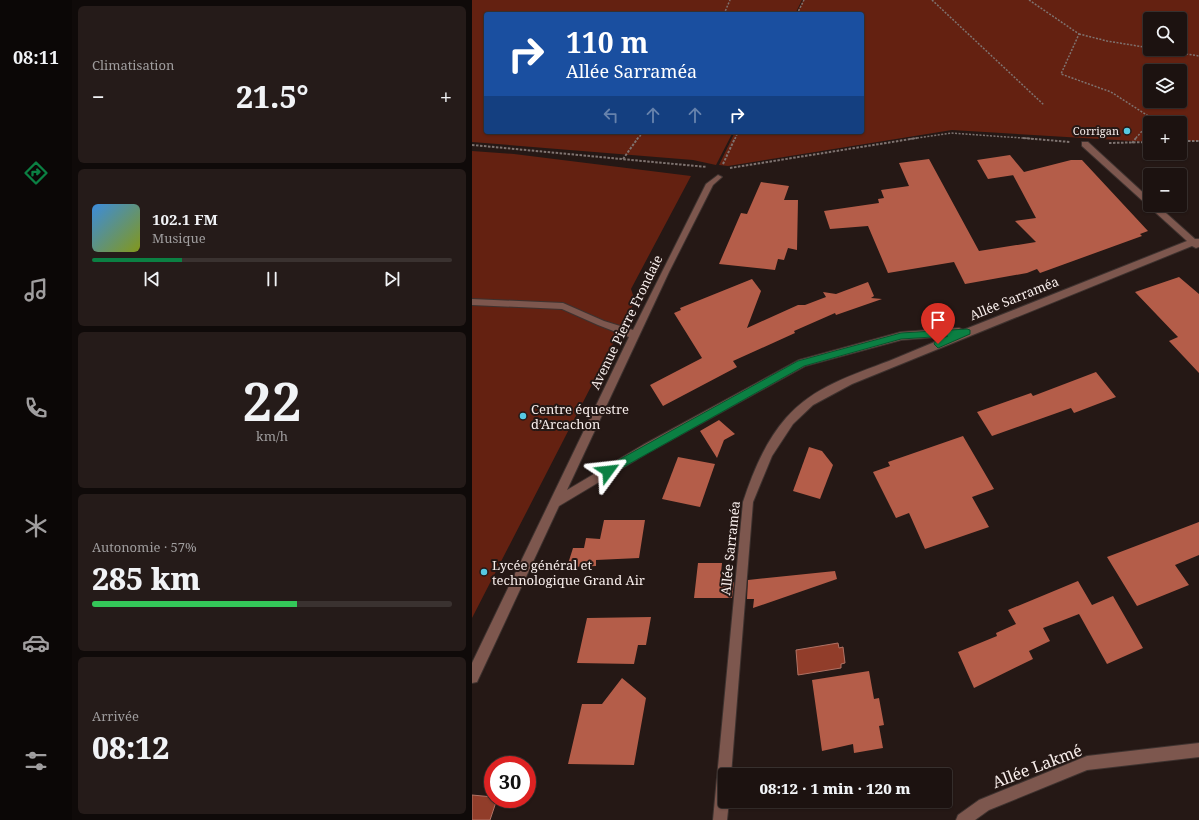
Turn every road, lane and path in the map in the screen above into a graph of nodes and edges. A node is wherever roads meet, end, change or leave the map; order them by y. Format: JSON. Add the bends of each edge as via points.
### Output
{"nodes":[{"id":1,"x":730,"y":0,"type":"edge"},
{"id":2,"x":804,"y":0,"type":"edge"},
{"id":3,"x":932,"y":0,"type":"edge"},
{"id":4,"x":1029,"y":0,"type":"edge"},
{"id":5,"x":725,"y":12,"type":"edge"},
{"id":6,"x":798,"y":12,"type":"edge"},
{"id":7,"x":1079,"y":34,"type":"junction"},
{"id":8,"x":1143,"y":47,"type":"edge"},
{"id":9,"x":1187,"y":54,"type":"edge"},
{"id":10,"x":1199,"y":56,"type":"edge"},
{"id":11,"x":1044,"y":104,"type":"dead end"},
{"id":12,"x":642,"y":134,"type":"edge"},
{"id":13,"x":737,"y":134,"type":"edge"},
{"id":14,"x":1187,"y":141,"type":"edge"},
{"id":15,"x":1199,"y":141,"type":"edge"},
{"id":16,"x":1075,"y":142,"type":"dead end"},
{"id":17,"x":1104,"y":143,"type":"dead end"},
{"id":18,"x":1143,"y":143,"type":"edge"},
{"id":19,"x":472,"y":144,"type":"edge"},
{"id":20,"x":1085,"y":144,"type":"dead end"},
{"id":21,"x":1131,"y":144,"type":"junction"},
{"id":22,"x":623,"y":159,"type":"junction"},
{"id":23,"x":707,"y":168,"type":"dead end"},
{"id":24,"x":730,"y":168,"type":"dead end"},
{"id":25,"x":720,"y":173,"type":"joint"},
{"id":26,"x":1143,"y":197,"type":"edge"},
{"id":27,"x":1160,"y":212,"type":"edge"},
{"id":28,"x":1197,"y":244,"type":"edge"},
{"id":29,"x":472,"y":302,"type":"edge"},
{"id":30,"x":967,"y":332,"type":"junction"},
{"id":31,"x":635,"y":335,"type":"junction"},
{"id":32,"x":556,"y":502,"type":"junction"},
{"id":33,"x":472,"y":677,"type":"edge"},
{"id":34,"x":1199,"y":750,"type":"edge"},
{"id":35,"x":720,"y":820,"type":"edge"},
{"id":36,"x":963,"y":820,"type":"edge"}],
"edges":[{"from":1,"to":5,"type":"path"},
{"from":2,"to":6,"type":"path"},
{"from":3,"to":11,"type":"path"},
{"from":4,"to":7,"type":"path"},
{"from":7,"to":8,"type":"path"},
{"from":7,"to":21,"type":"path","via":[[1061,74],[1111,92],[1153,119]]},
{"from":9,"to":10,"type":"path"},
{"from":12,"to":22,"type":"path"},
{"from":13,"to":25,"type":"path"},
{"from":14,"to":15,"type":"path"},
{"from":16,"to":24,"type":"path","via":[[951,133]]},
{"from":17,"to":21,"type":"path"},
{"from":18,"to":21,"type":"path"},
{"from":19,"to":22,"type":"path"},
{"from":20,"to":26,"type":"street"},
{"from":22,"to":23,"type":"path"},
{"from":25,"to":31,"type":"street","name":"Avenue Pierre Frondaie","via":[[710,184]]},
{"from":27,"to":28,"type":"street"},
{"from":28,"to":30,"type":"street","name":"Allée Sarraméa"},
{"from":29,"to":31,"type":"street","via":[[563,306]]},
{"from":30,"to":32,"type":"street","via":[[901,336],[802,363],[647,448]]},
{"from":30,"to":35,"type":"street","name":"Allée Sarraméa","via":[[821,394],[795,416],[776,438],[762,462],[748,502]]},
{"from":31,"to":32,"type":"street","name":"Avenue Pierre Frondaie"},
{"from":32,"to":33,"type":"street","name":"Avenue Pierre Frondaie"},
{"from":34,"to":36,"type":"street","name":"Allée Lakmé","via":[[1087,763],[984,805]]}]}
